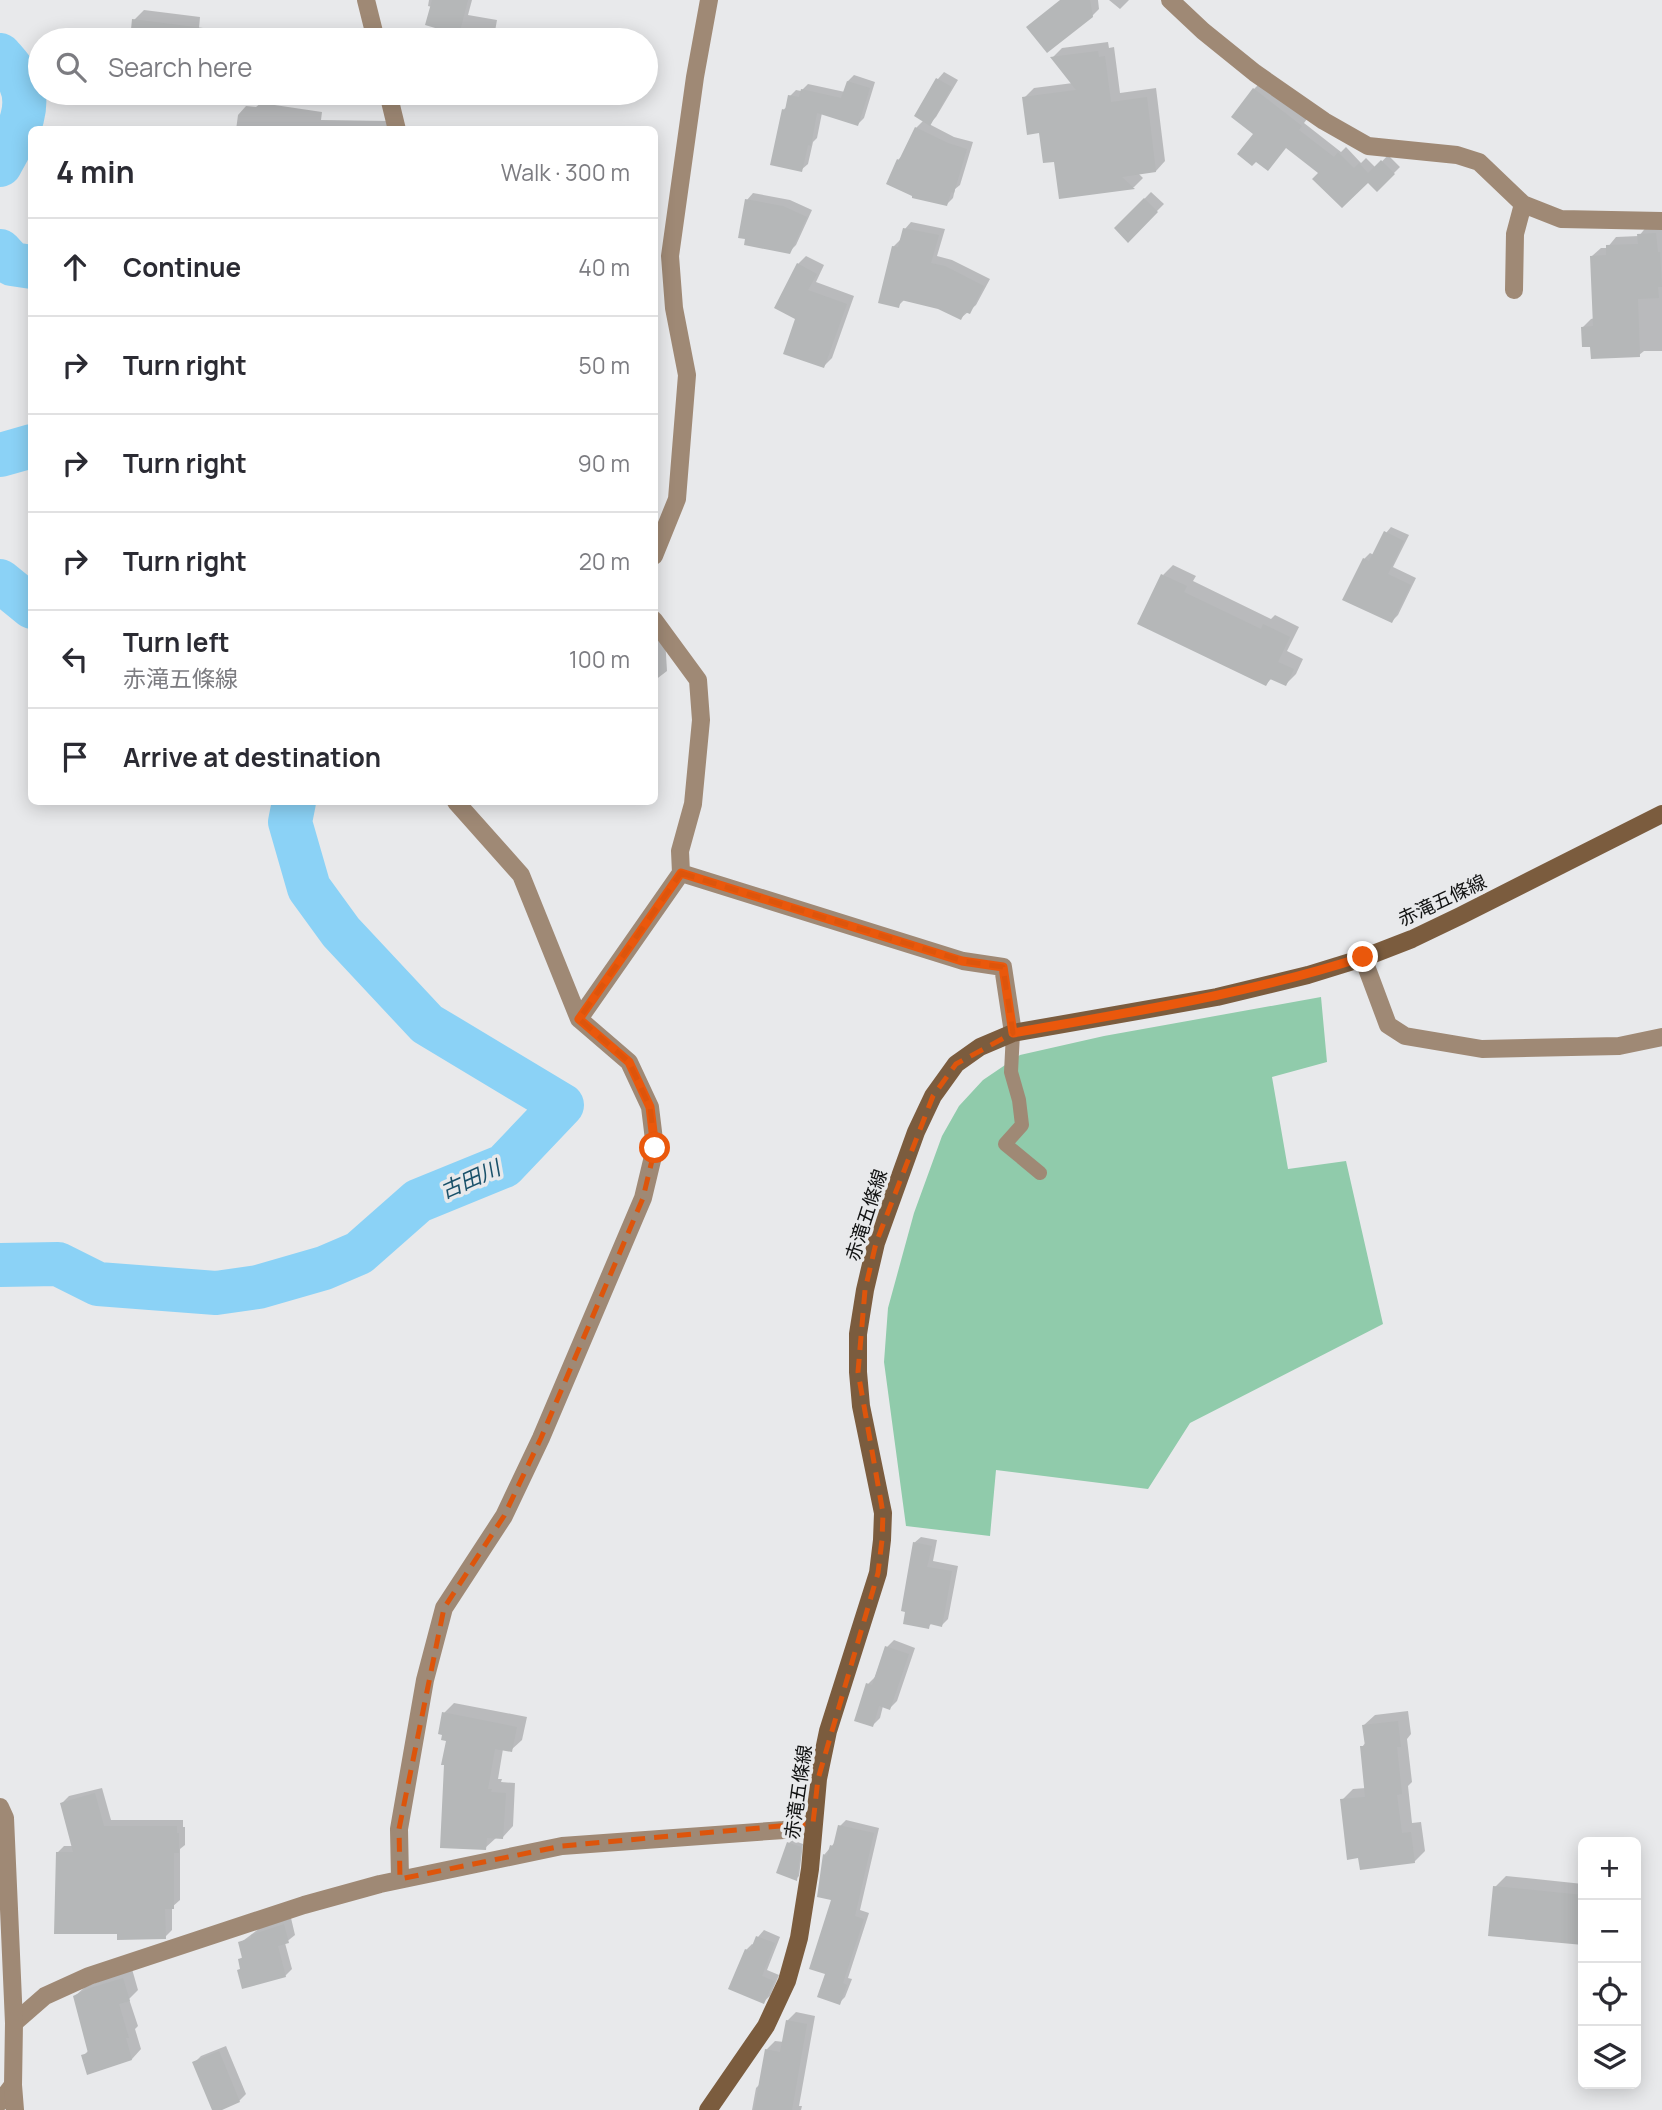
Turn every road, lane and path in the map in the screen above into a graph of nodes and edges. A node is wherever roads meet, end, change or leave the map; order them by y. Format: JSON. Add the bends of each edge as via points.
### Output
{"nodes":[{"id":1,"x":366,"y":0,"type":"edge"},
{"id":2,"x":709,"y":0,"type":"edge"},
{"id":3,"x":1170,"y":0,"type":"edge"},
{"id":4,"x":373,"y":28,"type":"edge"},
{"id":5,"x":391,"y":105,"type":"edge"},
{"id":6,"x":396,"y":126,"type":"edge"},
{"id":7,"x":1522,"y":204,"type":"junction"},
{"id":8,"x":1662,"y":221,"type":"edge"},
{"id":9,"x":662,"y":259,"type":"edge"},
{"id":10,"x":1514,"y":289,"type":"dead end"},
{"id":11,"x":658,"y":546,"type":"edge"},
{"id":12,"x":658,"y":625,"type":"edge"},
{"id":13,"x":459,"y":805,"type":"edge"},
{"id":14,"x":1662,"y":814,"type":"edge"},
{"id":15,"x":681,"y":873,"type":"junction"},
{"id":16,"x":1363,"y":957,"type":"junction"},
{"id":17,"x":579,"y":1019,"type":"junction"},
{"id":18,"x":1013,"y":1033,"type":"junction"},
{"id":19,"x":1662,"y":1037,"type":"edge"},
{"id":20,"x":1040,"y":1173,"type":"dead end"},
{"id":21,"x":0,"y":1807,"type":"edge"},
{"id":22,"x":813,"y":1823,"type":"junction"},
{"id":23,"x":400,"y":1879,"type":"junction"},
{"id":24,"x":14,"y":2024,"type":"junction"},
{"id":25,"x":13,"y":2085,"type":"junction"},
{"id":26,"x":0,"y":2102,"type":"edge"},
{"id":27,"x":15,"y":2110,"type":"edge"},
{"id":28,"x":708,"y":2110,"type":"edge"}],
"edges":[{"from":1,"to":4,"type":"street"},
{"from":2,"to":9,"type":"street"},
{"from":3,"to":7,"type":"street","via":[[1255,73],[1324,121],[1368,146],[1457,155],[1479,162]]},
{"from":5,"to":6,"type":"street"},
{"from":7,"to":8,"type":"street","via":[[1561,219]]},
{"from":7,"to":10,"type":"street","via":[[1515,234]]},
{"from":9,"to":11,"type":"street","via":[[687,375],[677,499]]},
{"from":12,"to":15,"type":"street","via":[[698,680],[701,720],[693,804],[680,851]]},
{"from":13,"to":17,"type":"street","via":[[521,875]]},
{"from":14,"to":16,"type":"main road","name":"赤滝五條線","via":[[1412,939]]},
{"from":15,"to":17,"type":"street"},
{"from":15,"to":18,"type":"street","via":[[962,961],[1003,967]]},
{"from":16,"to":18,"type":"main road","name":"赤滝五條線","via":[[1217,997]]},
{"from":16,"to":19,"type":"street","via":[[1388,1024],[1405,1036],[1482,1049],[1619,1046]]},
{"from":17,"to":23,"type":"street","via":[[629,1062],[650,1107],[655,1148],[643,1198],[541,1438],[504,1516],[444,1608],[425,1680],[399,1829]]},
{"from":18,"to":20,"type":"lane","via":[[1011,1072],[1022,1125],[1005,1144]]},
{"from":18,"to":22,"type":"main road","name":"赤滝五條線","via":[[979,1047],[956,1064],[933,1096],[876,1243],[858,1334],[858,1372],[883,1513],[882,1541],[878,1573],[828,1731]]},
{"from":21,"to":24,"type":"street","via":[[5,1818]]},
{"from":22,"to":23,"type":"street","via":[[784,1830],[562,1846]]},
{"from":22,"to":28,"type":"main road","name":"赤滝五條線","via":[[799,1938],[787,1981],[766,2026]]},
{"from":23,"to":24,"type":"street","via":[[304,1905],[89,1976],[45,1996]]},
{"from":24,"to":25,"type":"street"},
{"from":25,"to":26,"type":"street"},
{"from":25,"to":27,"type":"street"}]}
